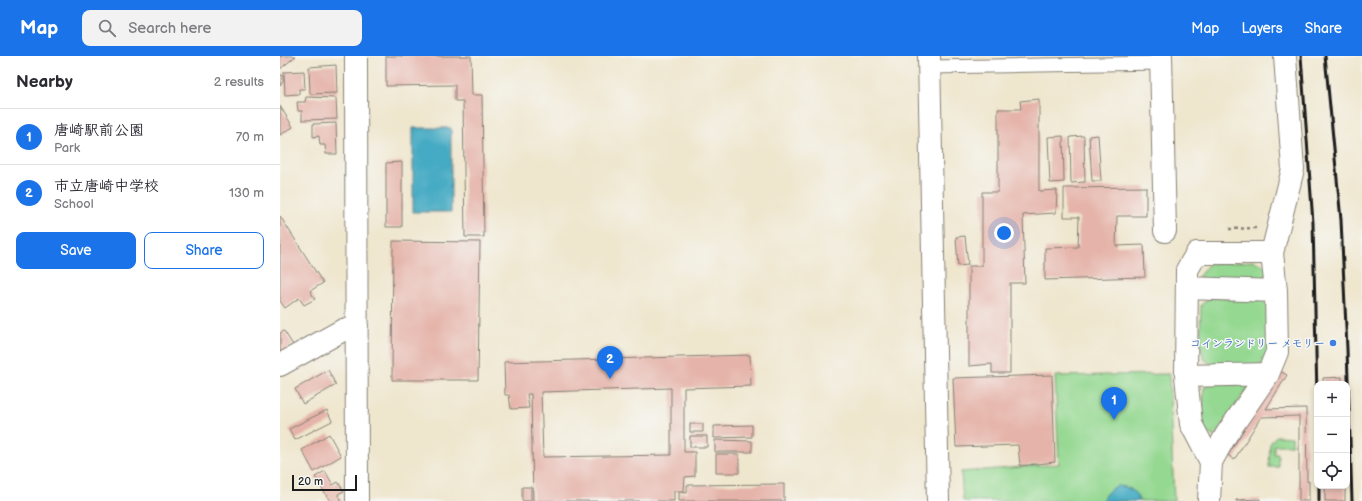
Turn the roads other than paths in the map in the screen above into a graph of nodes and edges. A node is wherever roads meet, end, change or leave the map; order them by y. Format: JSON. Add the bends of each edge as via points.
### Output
{"nodes":[{"id":1,"x":356,"y":56,"type":"edge"},
{"id":2,"x":1284,"y":56,"type":"edge"},
{"id":3,"x":1161,"y":59,"type":"edge"},
{"id":4,"x":929,"y":62,"type":"edge"},
{"id":5,"x":1165,"y":231,"type":"dead end"},
{"id":6,"x":1272,"y":253,"type":"junction"},
{"id":7,"x":1187,"y":288,"type":"junction"},
{"id":8,"x":1276,"y":291,"type":"junction"},
{"id":9,"x":357,"y":326,"type":"junction"},
{"id":10,"x":280,"y":365,"type":"edge"},
{"id":11,"x":1268,"y":374,"type":"junction"},
{"id":12,"x":1186,"y":376,"type":"junction"},
{"id":13,"x":1211,"y":462,"type":"junction"},
{"id":14,"x":357,"y":501,"type":"edge"},
{"id":15,"x":938,"y":501,"type":"edge"},
{"id":16,"x":1210,"y":501,"type":"edge"}],
"edges":[{"from":1,"to":9,"type":"street"},
{"from":2,"to":6,"type":"street","via":[[1293,169]]},
{"from":3,"to":4,"type":"lane"},
{"from":3,"to":5,"type":"street"},
{"from":4,"to":15,"type":"street"},
{"from":6,"to":7,"type":"street","via":[[1197,253],[1187,270]]},
{"from":6,"to":8,"type":"street"},
{"from":7,"to":8,"type":"street"},
{"from":7,"to":12,"type":"street"},
{"from":8,"to":11,"type":"street","via":[[1277,352]]},
{"from":9,"to":10,"type":"street","via":[[343,330]]},
{"from":9,"to":14,"type":"street"},
{"from":11,"to":12,"type":"street"},
{"from":11,"to":13,"type":"street"},
{"from":12,"to":13,"type":"street","via":[[1191,424]]},
{"from":13,"to":16,"type":"street"}]}
